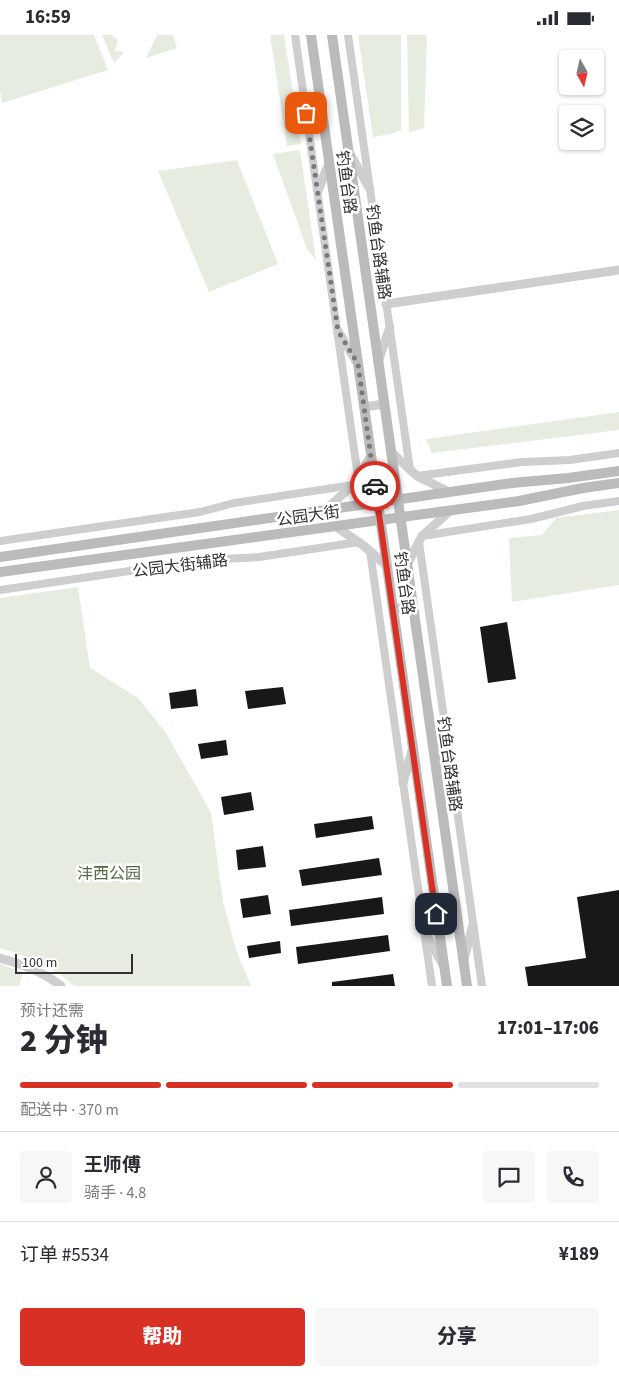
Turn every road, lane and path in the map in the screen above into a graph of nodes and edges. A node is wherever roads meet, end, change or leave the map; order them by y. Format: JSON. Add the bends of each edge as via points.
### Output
{"nodes":[{"id":1,"x":296,"y":35,"type":"edge"},
{"id":2,"x":311,"y":35,"type":"edge"},
{"id":3,"x":332,"y":35,"type":"edge"},
{"id":4,"x":348,"y":35,"type":"edge"},
{"id":5,"x":348,"y":151,"type":"junction"},
{"id":6,"x":330,"y":163,"type":"junction"},
{"id":7,"x":370,"y":189,"type":"junction"},
{"id":8,"x":318,"y":191,"type":"junction"},
{"id":9,"x":619,"y":270,"type":"edge"},
{"id":10,"x":386,"y":303,"type":"junction"},
{"id":11,"x":390,"y":327,"type":"junction"},
{"id":12,"x":338,"y":331,"type":"junction"},
{"id":13,"x":378,"y":362,"type":"junction"},
{"id":14,"x":358,"y":364,"type":"junction"},
{"id":15,"x":384,"y":404,"type":"junction"},
{"id":16,"x":364,"y":407,"type":"junction"},
{"id":17,"x":391,"y":452,"type":"junction"},
{"id":18,"x":619,"y":453,"type":"edge"},
{"id":19,"x":371,"y":456,"type":"junction"},
{"id":20,"x":410,"y":470,"type":"junction"},
{"id":21,"x":619,"y":471,"type":"edge"},
{"id":22,"x":417,"y":476,"type":"junction"},
{"id":23,"x":356,"y":481,"type":"junction"},
{"id":24,"x":619,"y":483,"type":"edge"},
{"id":25,"x":449,"y":492,"type":"junction"},
{"id":26,"x":398,"y":499,"type":"junction"},
{"id":27,"x":619,"y":501,"type":"edge"},
{"id":28,"x":378,"y":503,"type":"junction"},
{"id":29,"x":324,"y":511,"type":"junction"},
{"id":30,"x":450,"y":511,"type":"junction"},
{"id":31,"x":401,"y":518,"type":"junction"},
{"id":32,"x":380,"y":520,"type":"junction"},
{"id":33,"x":335,"y":526,"type":"junction"},
{"id":34,"x":421,"y":539,"type":"junction"},
{"id":35,"x":0,"y":541,"type":"edge"},
{"id":36,"x":359,"y":542,"type":"junction"},
{"id":37,"x":370,"y":551,"type":"junction"},
{"id":38,"x":0,"y":557,"type":"edge"},
{"id":39,"x":407,"y":565,"type":"junction"},
{"id":40,"x":387,"y":566,"type":"junction"},
{"id":41,"x":0,"y":572,"type":"edge"},
{"id":42,"x":0,"y":590,"type":"edge"},
{"id":43,"x":413,"y":606,"type":"junction"},
{"id":44,"x":393,"y":609,"type":"junction"},
{"id":45,"x":433,"y":744,"type":"junction"},
{"id":46,"x":413,"y":747,"type":"junction"},
{"id":47,"x":452,"y":774,"type":"junction"},
{"id":48,"x":403,"y":783,"type":"junction"},
{"id":49,"x":473,"y":925,"type":"junction"},
{"id":50,"x":424,"y":930,"type":"junction"},
{"id":51,"x":0,"y":958,"type":"edge"},
{"id":52,"x":464,"y":959,"type":"junction"},
{"id":53,"x":444,"y":965,"type":"junction"},
{"id":54,"x":61,"y":986,"type":"edge"},
{"id":55,"x":432,"y":986,"type":"edge"},
{"id":56,"x":447,"y":986,"type":"edge"},
{"id":57,"x":467,"y":986,"type":"edge"},
{"id":58,"x":482,"y":986,"type":"edge"}],
"edges":[{"from":1,"to":8,"type":"street"},
{"from":2,"to":6,"type":"main road","name":"钓鱼台路"},
{"from":3,"to":5,"type":"main road","name":"钓鱼台路"},
{"from":4,"to":7,"type":"street","name":"钓鱼台路辅路"},
{"from":5,"to":7,"type":"street"},
{"from":5,"to":13,"type":"main road","name":"钓鱼台路"},
{"from":6,"to":8,"type":"street"},
{"from":6,"to":14,"type":"main road","name":"钓鱼台路"},
{"from":7,"to":10,"type":"street","name":"钓鱼台路辅路"},
{"from":8,"to":12,"type":"street"},
{"from":9,"to":10,"type":"street"},
{"from":10,"to":11,"type":"street","name":"钓鱼台路辅路"},
{"from":11,"to":13,"type":"street"},
{"from":11,"to":20,"type":"street","name":"钓鱼台路辅路"},
{"from":12,"to":14,"type":"street"},
{"from":12,"to":23,"type":"street"},
{"from":13,"to":15,"type":"main road","name":"钓鱼台路"},
{"from":14,"to":16,"type":"main road","name":"钓鱼台路"},
{"from":15,"to":16,"type":"street"},
{"from":15,"to":17,"type":"main road","name":"钓鱼台路"},
{"from":16,"to":19,"type":"main road","name":"钓鱼台路"},
{"from":17,"to":20,"type":"street"},
{"from":17,"to":26,"type":"main road","name":"钓鱼台路"},
{"from":18,"to":22,"type":"street"},
{"from":19,"to":23,"type":"street"},
{"from":19,"to":28,"type":"main road","name":"钓鱼台路"},
{"from":20,"to":22,"type":"street"},
{"from":21,"to":25,"type":"main road","name":"公园大街"},
{"from":22,"to":25,"type":"street"},
{"from":23,"to":29,"type":"street"},
{"from":23,"to":35,"type":"street","via":[[200,512]]},
{"from":24,"to":30,"type":"main road","name":"公园大街"},
{"from":25,"to":26,"type":"main road","name":"公园大街"},
{"from":26,"to":28,"type":"main road","name":"公园大街"},
{"from":26,"to":31,"type":"main road","name":"钓鱼台路"},
{"from":27,"to":34,"type":"street"},
{"from":28,"to":29,"type":"main road","name":"公园大街"},
{"from":28,"to":32,"type":"main road","name":"钓鱼台路"},
{"from":29,"to":38,"type":"main road","name":"公园大街"},
{"from":30,"to":31,"type":"main road","name":"公园大街"},
{"from":30,"to":34,"type":"street"},
{"from":31,"to":32,"type":"main road","name":"公园大街"},
{"from":31,"to":39,"type":"main road","name":"钓鱼台路"},
{"from":32,"to":33,"type":"main road","name":"公园大街"},
{"from":32,"to":40,"type":"main road","name":"钓鱼台路"},
{"from":33,"to":36,"type":"street"},
{"from":33,"to":41,"type":"main road","name":"公园大街"},
{"from":34,"to":39,"type":"street"},
{"from":34,"to":47,"type":"street","name":"钓鱼台路辅路"},
{"from":36,"to":37,"type":"street"},
{"from":36,"to":42,"type":"street","name":"公园大街辅路","via":[[258,557],[204,560]]},
{"from":37,"to":40,"type":"street"},
{"from":37,"to":48,"type":"street"},
{"from":39,"to":43,"type":"main road","name":"钓鱼台路"},
{"from":40,"to":44,"type":"main road","name":"钓鱼台路"},
{"from":43,"to":44,"type":"street"},
{"from":43,"to":45,"type":"main road","name":"钓鱼台路"},
{"from":44,"to":46,"type":"main road","name":"钓鱼台路"},
{"from":45,"to":47,"type":"street"},
{"from":45,"to":52,"type":"main road","name":"钓鱼台路"},
{"from":46,"to":48,"type":"street"},
{"from":46,"to":53,"type":"main road","name":"钓鱼台路"},
{"from":47,"to":49,"type":"street","name":"钓鱼台路辅路"},
{"from":48,"to":50,"type":"street"},
{"from":49,"to":52,"type":"street"},
{"from":49,"to":58,"type":"street","name":"钓鱼台路辅路"},
{"from":50,"to":53,"type":"street"},
{"from":50,"to":55,"type":"street"},
{"from":51,"to":54,"type":"street","via":[[41,973]]},
{"from":52,"to":57,"type":"main road","name":"钓鱼台路"},
{"from":53,"to":56,"type":"main road","name":"钓鱼台路"}]}
